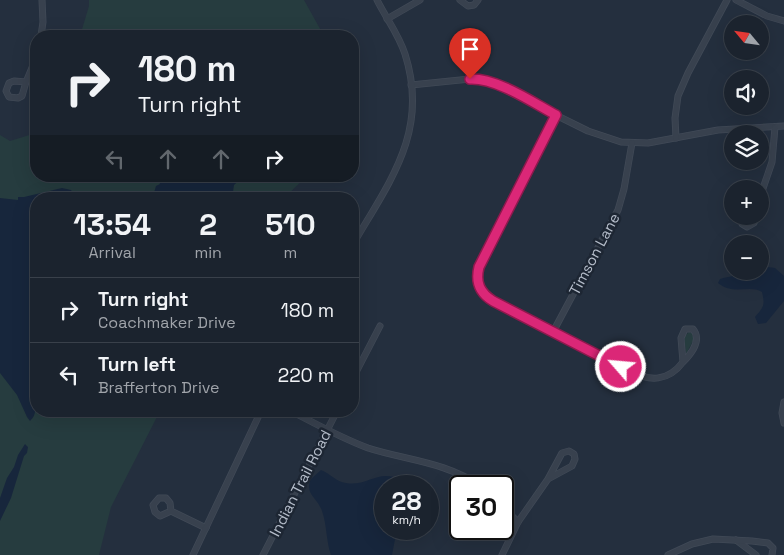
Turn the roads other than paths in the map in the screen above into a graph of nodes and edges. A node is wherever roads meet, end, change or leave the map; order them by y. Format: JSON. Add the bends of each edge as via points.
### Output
{"nodes":[{"id":1,"x":42,"y":0,"type":"edge"},
{"id":2,"x":377,"y":0,"type":"edge"},
{"id":3,"x":420,"y":0,"type":"edge"},
{"id":4,"x":460,"y":0,"type":"edge"},
{"id":5,"x":478,"y":0,"type":"edge"},
{"id":6,"x":726,"y":0,"type":"edge"},
{"id":7,"x":736,"y":0,"type":"edge"},
{"id":8,"x":387,"y":19,"type":"junction"},
{"id":9,"x":784,"y":21,"type":"edge"},
{"id":10,"x":42,"y":30,"type":"edge"},
{"id":11,"x":30,"y":72,"type":"edge"},
{"id":12,"x":26,"y":82,"type":"dead end"},
{"id":13,"x":411,"y":85,"type":"junction"},
{"id":14,"x":556,"y":115,"type":"junction"},
{"id":15,"x":775,"y":126,"type":"junction"},
{"id":16,"x":784,"y":126,"type":"edge"},
{"id":17,"x":676,"y":138,"type":"junction"},
{"id":18,"x":632,"y":143,"type":"junction"},
{"id":19,"x":766,"y":180,"type":"edge"},
{"id":20,"x":359,"y":234,"type":"edge"},
{"id":21,"x":380,"y":326,"type":"dead end"},
{"id":22,"x":554,"y":332,"type":"junction"},
{"id":23,"x":682,"y":362,"type":"junction"},
{"id":24,"x":359,"y":366,"type":"edge"},
{"id":25,"x":784,"y":402,"type":"edge"},
{"id":26,"x":258,"y":417,"type":"edge"},
{"id":27,"x":302,"y":417,"type":"edge"},
{"id":28,"x":334,"y":417,"type":"edge"},
{"id":29,"x":784,"y":424,"type":"edge"},
{"id":30,"x":327,"y":430,"type":"junction"},
{"id":31,"x":459,"y":475,"type":"edge"},
{"id":32,"x":548,"y":479,"type":"junction"},
{"id":33,"x":172,"y":511,"type":"dead end"},
{"id":34,"x":514,"y":518,"type":"edge"},
{"id":35,"x":518,"y":522,"type":"junction"},
{"id":36,"x":206,"y":528,"type":"junction"},
{"id":37,"x":736,"y":540,"type":"junction"},
{"id":38,"x":193,"y":555,"type":"edge"},
{"id":39,"x":263,"y":555,"type":"edge"},
{"id":40,"x":502,"y":555,"type":"edge"},
{"id":41,"x":668,"y":555,"type":"edge"},
{"id":42,"x":756,"y":555,"type":"edge"},
{"id":43,"x":772,"y":555,"type":"edge"}],
"edges":[{"from":1,"to":10,"type":"street"},
{"from":2,"to":8,"type":"street"},
{"from":3,"to":8,"type":"street"},
{"from":4,"to":5,"type":"street","via":[[468,6]]},
{"from":6,"to":17,"type":"street","via":[[678,96]]},
{"from":7,"to":9,"type":"street"},
{"from":8,"to":13,"type":"street","via":[[405,55]]},
{"from":11,"to":12,"type":"street"},
{"from":13,"to":14,"type":"street","via":[[480,79],[501,86]]},
{"from":13,"to":20,"type":"street","via":[[412,117],[406,148]]},
{"from":14,"to":18,"type":"street","via":[[598,136]]},
{"from":14,"to":22,"type":"street","via":[[482,261],[477,280],[480,290],[488,298]]},
{"from":15,"to":16,"type":"street"},
{"from":15,"to":17,"type":"street","via":[[718,130]]},
{"from":15,"to":19,"type":"street","via":[[772,162]]},
{"from":17,"to":18,"type":"street"},
{"from":18,"to":22,"type":"street","name":"Timson Lane","via":[[618,210]]},
{"from":21,"to":24,"type":"street"},
{"from":22,"to":23,"type":"street","via":[[645,378],[665,377]]},
{"from":23,"to":23,"type":"street","via":[[682,334],[690,328],[695,331],[697,340]]},
{"from":25,"to":29,"type":"street"},
{"from":26,"to":36,"type":"street"},
{"from":27,"to":30,"type":"street"},
{"from":28,"to":30,"type":"street","name":"Indian Trail Road"},
{"from":30,"to":31,"type":"street","via":[[367,447]]},
{"from":30,"to":39,"type":"street","name":"Indian Trail Road"},
{"from":32,"to":32,"type":"street","via":[[562,453],[569,451],[574,454],[572,466]]},
{"from":32,"to":35,"type":"street"},
{"from":33,"to":36,"type":"street"},
{"from":34,"to":35,"type":"street"},
{"from":35,"to":40,"type":"street"},
{"from":36,"to":38,"type":"street"},
{"from":37,"to":41,"type":"street","via":[[698,542]]},
{"from":37,"to":42,"type":"street"},
{"from":37,"to":43,"type":"street","via":[[768,543],[773,548]]}]}
